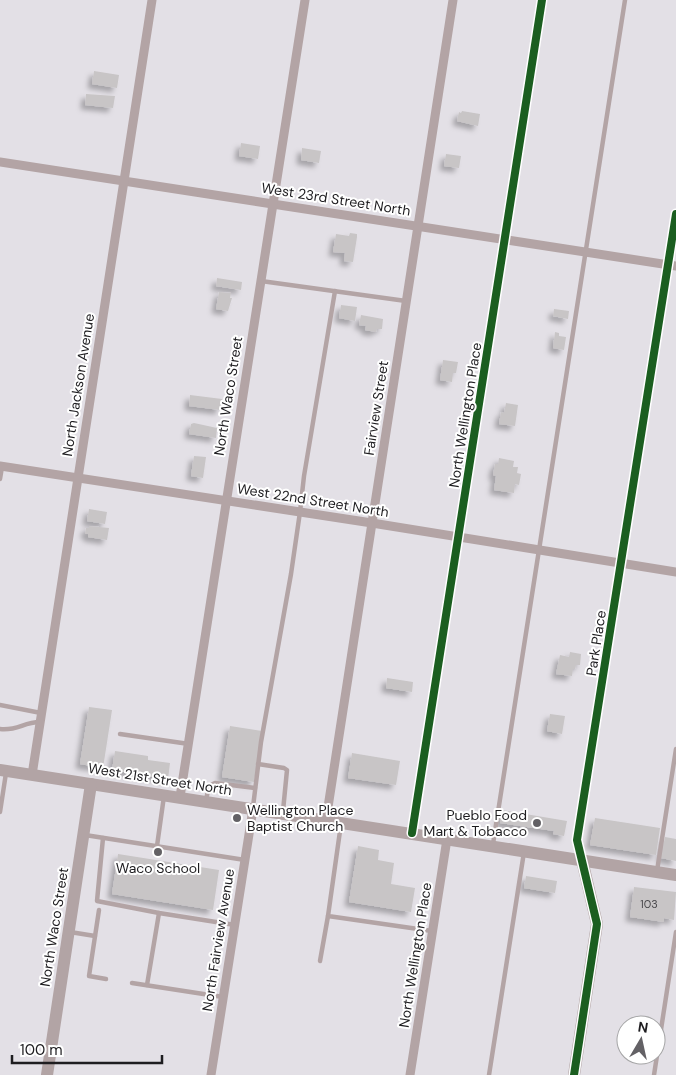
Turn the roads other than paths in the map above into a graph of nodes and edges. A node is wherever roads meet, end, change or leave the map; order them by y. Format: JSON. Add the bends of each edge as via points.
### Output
{"nodes":[{"id":1,"x":152,"y":0,"type":"edge"},
{"id":2,"x":305,"y":0,"type":"edge"},
{"id":3,"x":453,"y":0,"type":"edge"},
{"id":4,"x":542,"y":0,"type":"edge"},
{"id":5,"x":625,"y":0,"type":"edge"},
{"id":6,"x":0,"y":162,"type":"edge"},
{"id":7,"x":124,"y":180,"type":"junction"},
{"id":8,"x":273,"y":203,"type":"junction"},
{"id":9,"x":676,"y":214,"type":"edge"},
{"id":10,"x":418,"y":225,"type":"junction"},
{"id":11,"x":505,"y":239,"type":"junction"},
{"id":12,"x":586,"y":252,"type":"junction"},
{"id":13,"x":672,"y":265,"type":"edge"},
{"id":14,"x":261,"y":281,"type":"junction"},
{"id":15,"x":335,"y":291,"type":"junction"},
{"id":16,"x":406,"y":301,"type":"junction"},
{"id":17,"x":1,"y":467,"type":"edge"},
{"id":18,"x":78,"y":478,"type":"junction"},
{"id":19,"x":0,"y":479,"type":"edge"},
{"id":20,"x":227,"y":501,"type":"junction"},
{"id":21,"x":300,"y":512,"type":"junction"},
{"id":22,"x":372,"y":523,"type":"junction"},
{"id":23,"x":458,"y":537,"type":"junction"},
{"id":24,"x":539,"y":550,"type":"junction"},
{"id":25,"x":622,"y":564,"type":"junction"},
{"id":26,"x":676,"y":572,"type":"edge"},
{"id":27,"x":0,"y":705,"type":"edge"},
{"id":28,"x":41,"y":717,"type":"junction"},
{"id":29,"x":0,"y":729,"type":"edge"},
{"id":30,"x":120,"y":734,"type":"dead end"},
{"id":31,"x":189,"y":744,"type":"junction"},
{"id":32,"x":676,"y":749,"type":"edge"},
{"id":33,"x":258,"y":764,"type":"junction"},
{"id":34,"x":3,"y":771,"type":"edge"},
{"id":35,"x":32,"y":775,"type":"junction"},
{"id":36,"x":91,"y":784,"type":"junction"},
{"id":37,"x":256,"y":788,"type":"junction"},
{"id":38,"x":165,"y":795,"type":"junction"},
{"id":39,"x":180,"y":797,"type":"junction"},
{"id":40,"x":206,"y":801,"type":"junction"},
{"id":41,"x":253,"y":809,"type":"junction"},
{"id":42,"x":0,"y":812,"type":"edge"},
{"id":43,"x":282,"y":813,"type":"junction"},
{"id":44,"x":326,"y":820,"type":"junction"},
{"id":45,"x":341,"y":822,"type":"junction"},
{"id":46,"x":84,"y":834,"type":"junction"},
{"id":47,"x":412,"y":834,"type":"junction"},
{"id":48,"x":103,"y":838,"type":"junction"},
{"id":49,"x":447,"y":839,"type":"junction"},
{"id":50,"x":157,"y":846,"type":"junction"},
{"id":51,"x":492,"y":846,"type":"junction"},
{"id":52,"x":524,"y":851,"type":"junction"},
{"id":53,"x":245,"y":860,"type":"junction"},
{"id":54,"x":582,"y":860,"type":"junction"},
{"id":55,"x":657,"y":872,"type":"junction"},
{"id":56,"x":676,"y":875,"type":"edge"},
{"id":57,"x":99,"y":910,"type":"dead end"},
{"id":58,"x":158,"y":913,"type":"junction"},
{"id":59,"x":328,"y":916,"type":"junction"},
{"id":60,"x":234,"y":925,"type":"junction"},
{"id":61,"x":432,"y":931,"type":"junction"},
{"id":62,"x":69,"y":932,"type":"junction"},
{"id":63,"x":676,"y":932,"type":"edge"},
{"id":64,"x":95,"y":936,"type":"junction"},
{"id":65,"x":320,"y":961,"type":"dead end"},
{"id":66,"x":106,"y":978,"type":"dead end"},
{"id":67,"x":132,"y":983,"type":"dead end"},
{"id":68,"x":147,"y":985,"type":"junction"},
{"id":69,"x":223,"y":997,"type":"junction"},
{"id":70,"x":47,"y":1075,"type":"edge"},
{"id":71,"x":211,"y":1075,"type":"edge"},
{"id":72,"x":410,"y":1075,"type":"edge"},
{"id":73,"x":489,"y":1075,"type":"edge"},
{"id":74,"x":574,"y":1075,"type":"edge"},
{"id":75,"x":654,"y":1075,"type":"edge"}],
"edges":[{"from":1,"to":7,"type":"street","name":"North Jackson Avenue"},
{"from":2,"to":8,"type":"street","name":"North Waco Street"},
{"from":3,"to":10,"type":"street","name":"Fairview Street"},
{"from":4,"to":11,"type":"street","name":"North Wellington Place"},
{"from":5,"to":12,"type":"lane"},
{"from":6,"to":7,"type":"street","name":"West 23rd Street North"},
{"from":7,"to":8,"type":"street","name":"West 23rd Street North"},
{"from":7,"to":18,"type":"street","name":"North Jackson Avenue"},
{"from":8,"to":10,"type":"street","name":"West 23rd Street North"},
{"from":8,"to":14,"type":"street","name":"North Waco Street"},
{"from":9,"to":13,"type":"street","name":"Park Place"},
{"from":10,"to":11,"type":"street","name":"West 23rd Street North"},
{"from":10,"to":16,"type":"street","name":"Fairview Street"},
{"from":11,"to":12,"type":"street","name":"West 23rd Street North"},
{"from":11,"to":23,"type":"street","name":"North Wellington Place"},
{"from":12,"to":13,"type":"street","name":"West 23rd Street North"},
{"from":12,"to":24,"type":"lane"},
{"from":13,"to":25,"type":"street","name":"Park Place"},
{"from":14,"to":15,"type":"lane"},
{"from":14,"to":20,"type":"street","name":"North Waco Street"},
{"from":15,"to":16,"type":"lane"},
{"from":15,"to":21,"type":"lane"},
{"from":16,"to":22,"type":"street","name":"Fairview Street"},
{"from":17,"to":18,"type":"street","name":"West 22nd Street North"},
{"from":17,"to":19,"type":"lane"},
{"from":18,"to":20,"type":"street","name":"West 22nd Street North"},
{"from":18,"to":28,"type":"street","name":"North Jackson Avenue"},
{"from":20,"to":21,"type":"street","name":"West 22nd Street North"},
{"from":20,"to":31,"type":"street","name":"North Waco Street"},
{"from":21,"to":22,"type":"street","name":"West 22nd Street North"},
{"from":21,"to":33,"type":"lane"},
{"from":22,"to":23,"type":"street","name":"West 22nd Street North"},
{"from":22,"to":44,"type":"street","name":"Fairview Street"},
{"from":23,"to":24,"type":"street","name":"West 22nd Street North"},
{"from":23,"to":47,"type":"street","name":"North Wellington Place"},
{"from":24,"to":25,"type":"street","name":"West 22nd Street North"},
{"from":24,"to":51,"type":"lane"},
{"from":25,"to":26,"type":"street","name":"West 22nd Street North"},
{"from":25,"to":54,"type":"street","name":"Park Place","via":[[577,840]]},
{"from":27,"to":28,"type":"lane"},
{"from":28,"to":29,"type":"lane","via":[[11,730]]},
{"from":28,"to":35,"type":"street","name":"North Jackson Avenue"},
{"from":30,"to":31,"type":"lane"},
{"from":31,"to":39,"type":"street","name":"North Waco Street"},
{"from":32,"to":55,"type":"lane"},
{"from":33,"to":37,"type":"lane"},
{"from":33,"to":43,"type":"lane","via":[[287,770]]},
{"from":34,"to":35,"type":"main road","name":"West 21st Street North"},
{"from":34,"to":42,"type":"lane"},
{"from":35,"to":36,"type":"main road","name":"West 21st Street North"},
{"from":36,"to":38,"type":"main road","name":"West 21st Street North"},
{"from":36,"to":46,"type":"main road","name":"North Waco Street"},
{"from":37,"to":40,"type":"lane","via":[[211,784]]},
{"from":37,"to":41,"type":"lane"},
{"from":38,"to":39,"type":"main road","name":"West 21st Street North"},
{"from":38,"to":50,"type":"lane"},
{"from":39,"to":40,"type":"main road","name":"West 21st Street North"},
{"from":40,"to":41,"type":"main road","name":"West 21st Street North"},
{"from":41,"to":43,"type":"main road","name":"West 21st Street North"},
{"from":41,"to":53,"type":"street","name":"North Fairview Avenue"},
{"from":43,"to":44,"type":"main road","name":"West 21st Street North"},
{"from":44,"to":45,"type":"main road","name":"West 21st Street North"},
{"from":45,"to":47,"type":"main road","name":"West 21st Street North"},
{"from":45,"to":59,"type":"lane"},
{"from":46,"to":48,"type":"lane"},
{"from":46,"to":62,"type":"main road","name":"North Waco Street"},
{"from":47,"to":49,"type":"main road","name":"West 21st Street North"},
{"from":48,"to":50,"type":"lane"},
{"from":48,"to":58,"type":"lane","via":[[97,901]]},
{"from":49,"to":51,"type":"main road","name":"West 21st Street North"},
{"from":49,"to":61,"type":"street","name":"North Wellington Place"},
{"from":50,"to":53,"type":"lane"},
{"from":51,"to":52,"type":"main road","name":"West 21st Street North"},
{"from":52,"to":54,"type":"main road","name":"West 21st Street North"},
{"from":52,"to":73,"type":"lane"},
{"from":53,"to":60,"type":"street","name":"North Fairview Avenue"},
{"from":54,"to":55,"type":"main road","name":"West 21st Street North"},
{"from":54,"to":74,"type":"main road","name":"Park Place","via":[[597,924]]},
{"from":55,"to":56,"type":"main road","name":"West 21st Street North"},
{"from":57,"to":64,"type":"lane"},
{"from":58,"to":60,"type":"lane"},
{"from":58,"to":68,"type":"lane"},
{"from":59,"to":61,"type":"lane"},
{"from":59,"to":65,"type":"lane"},
{"from":60,"to":69,"type":"street","name":"North Fairview Avenue"},
{"from":61,"to":72,"type":"street","name":"North Wellington Place"},
{"from":62,"to":64,"type":"lane"},
{"from":62,"to":70,"type":"main road","name":"North Waco Street"},
{"from":63,"to":75,"type":"lane"},
{"from":64,"to":66,"type":"lane","via":[[89,976]]},
{"from":67,"to":68,"type":"lane"},
{"from":68,"to":69,"type":"lane"},
{"from":69,"to":71,"type":"street","name":"North Fairview Avenue"}]}
